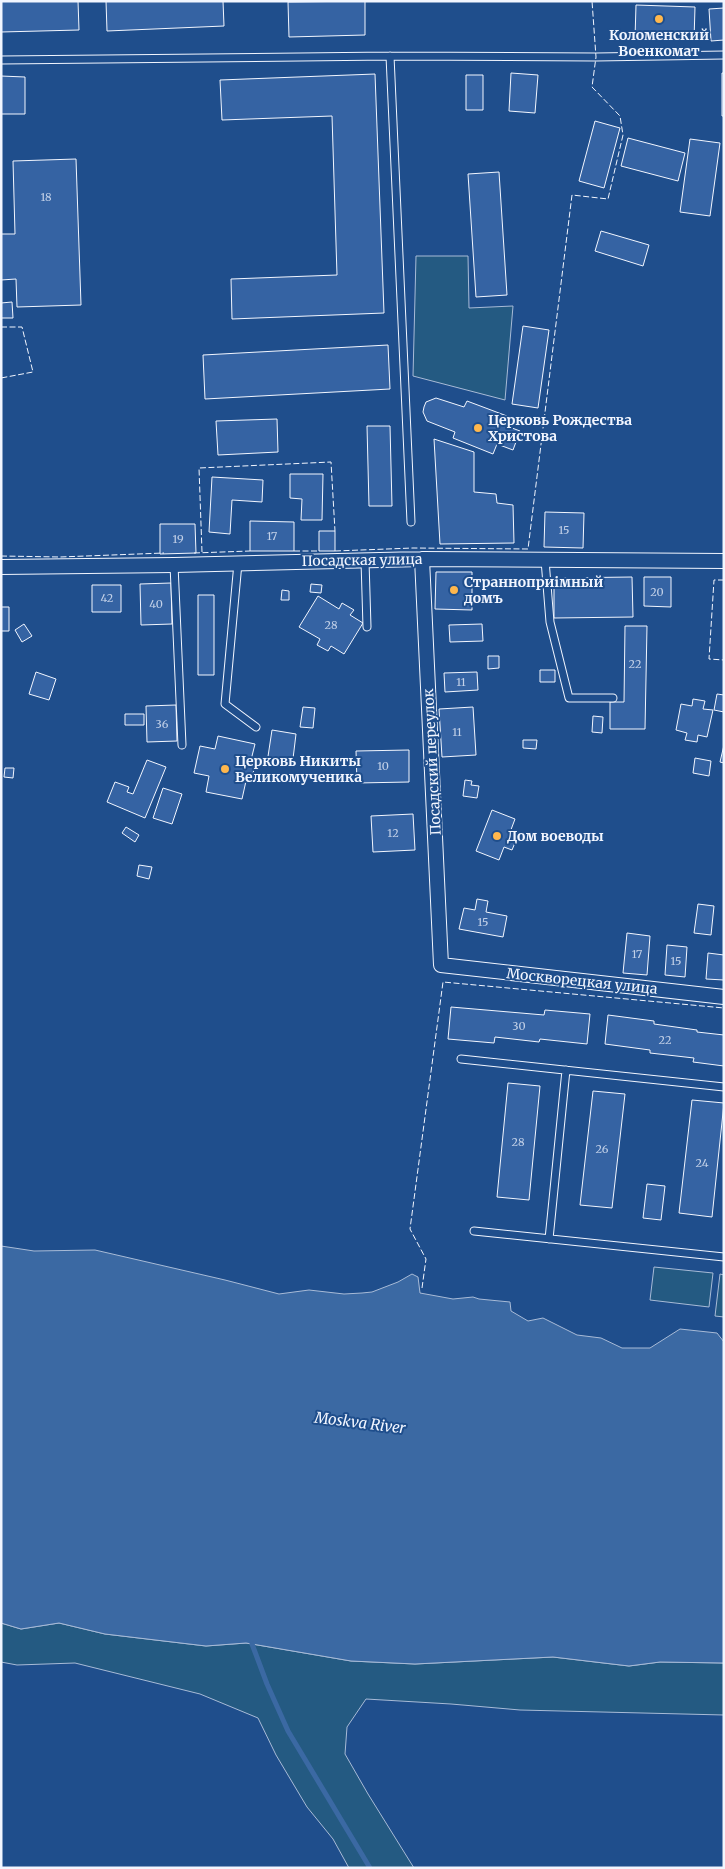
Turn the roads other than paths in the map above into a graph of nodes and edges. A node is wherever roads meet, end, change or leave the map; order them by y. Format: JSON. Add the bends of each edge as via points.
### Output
{"nodes":[{"id":1,"x":390,"y":56,"type":"junction"},
{"id":2,"x":724,"y":56,"type":"edge"},
{"id":3,"x":1,"y":60,"type":"edge"},
{"id":4,"x":411,"y":522,"type":"dead end"},
{"id":5,"x":422,"y":559,"type":"junction"},
{"id":6,"x":545,"y":560,"type":"junction"},
{"id":7,"x":365,"y":561,"type":"junction"},
{"id":8,"x":724,"y":561,"type":"edge"},
{"id":9,"x":238,"y":563,"type":"junction"},
{"id":10,"x":174,"y":565,"type":"junction"},
{"id":11,"x":1,"y":567,"type":"edge"},
{"id":12,"x":367,"y":627,"type":"dead end"},
{"id":13,"x":613,"y":698,"type":"dead end"},
{"id":14,"x":256,"y":727,"type":"dead end"},
{"id":15,"x":182,"y":745,"type":"dead end"},
{"id":16,"x":441,"y":965,"type":"joint"},
{"id":17,"x":724,"y":997,"type":"edge"},
{"id":18,"x":461,"y":1058,"type":"dead end"},
{"id":19,"x":566,"y":1070,"type":"junction"},
{"id":20,"x":724,"y":1087,"type":"edge"},
{"id":21,"x":474,"y":1231,"type":"dead end"},
{"id":22,"x":549,"y":1239,"type":"junction"},
{"id":23,"x":724,"y":1257,"type":"edge"}],
"edges":[{"from":1,"to":2,"type":"lane"},
{"from":1,"to":3,"type":"lane"},
{"from":1,"to":4,"type":"lane"},
{"from":5,"to":6,"type":"street","name":"Посадская улица"},
{"from":5,"to":7,"type":"street","name":"Посадская улица"},
{"from":5,"to":16,"type":"street","name":"Посадский переулок"},
{"from":6,"to":8,"type":"street","name":"Посадская улица"},
{"from":6,"to":13,"type":"lane","via":[[550,622],[568,698]]},
{"from":7,"to":9,"type":"street","name":"Посадская улица"},
{"from":7,"to":12,"type":"lane"},
{"from":9,"to":10,"type":"street","name":"Посадская улица"},
{"from":9,"to":14,"type":"lane","via":[[225,704]]},
{"from":10,"to":11,"type":"street","name":"Посадская улица"},
{"from":10,"to":15,"type":"lane"},
{"from":16,"to":17,"type":"street","name":"Москворецкая улица"},
{"from":18,"to":19,"type":"lane"},
{"from":19,"to":20,"type":"lane"},
{"from":19,"to":22,"type":"lane"},
{"from":21,"to":22,"type":"lane"},
{"from":22,"to":23,"type":"lane"}]}
